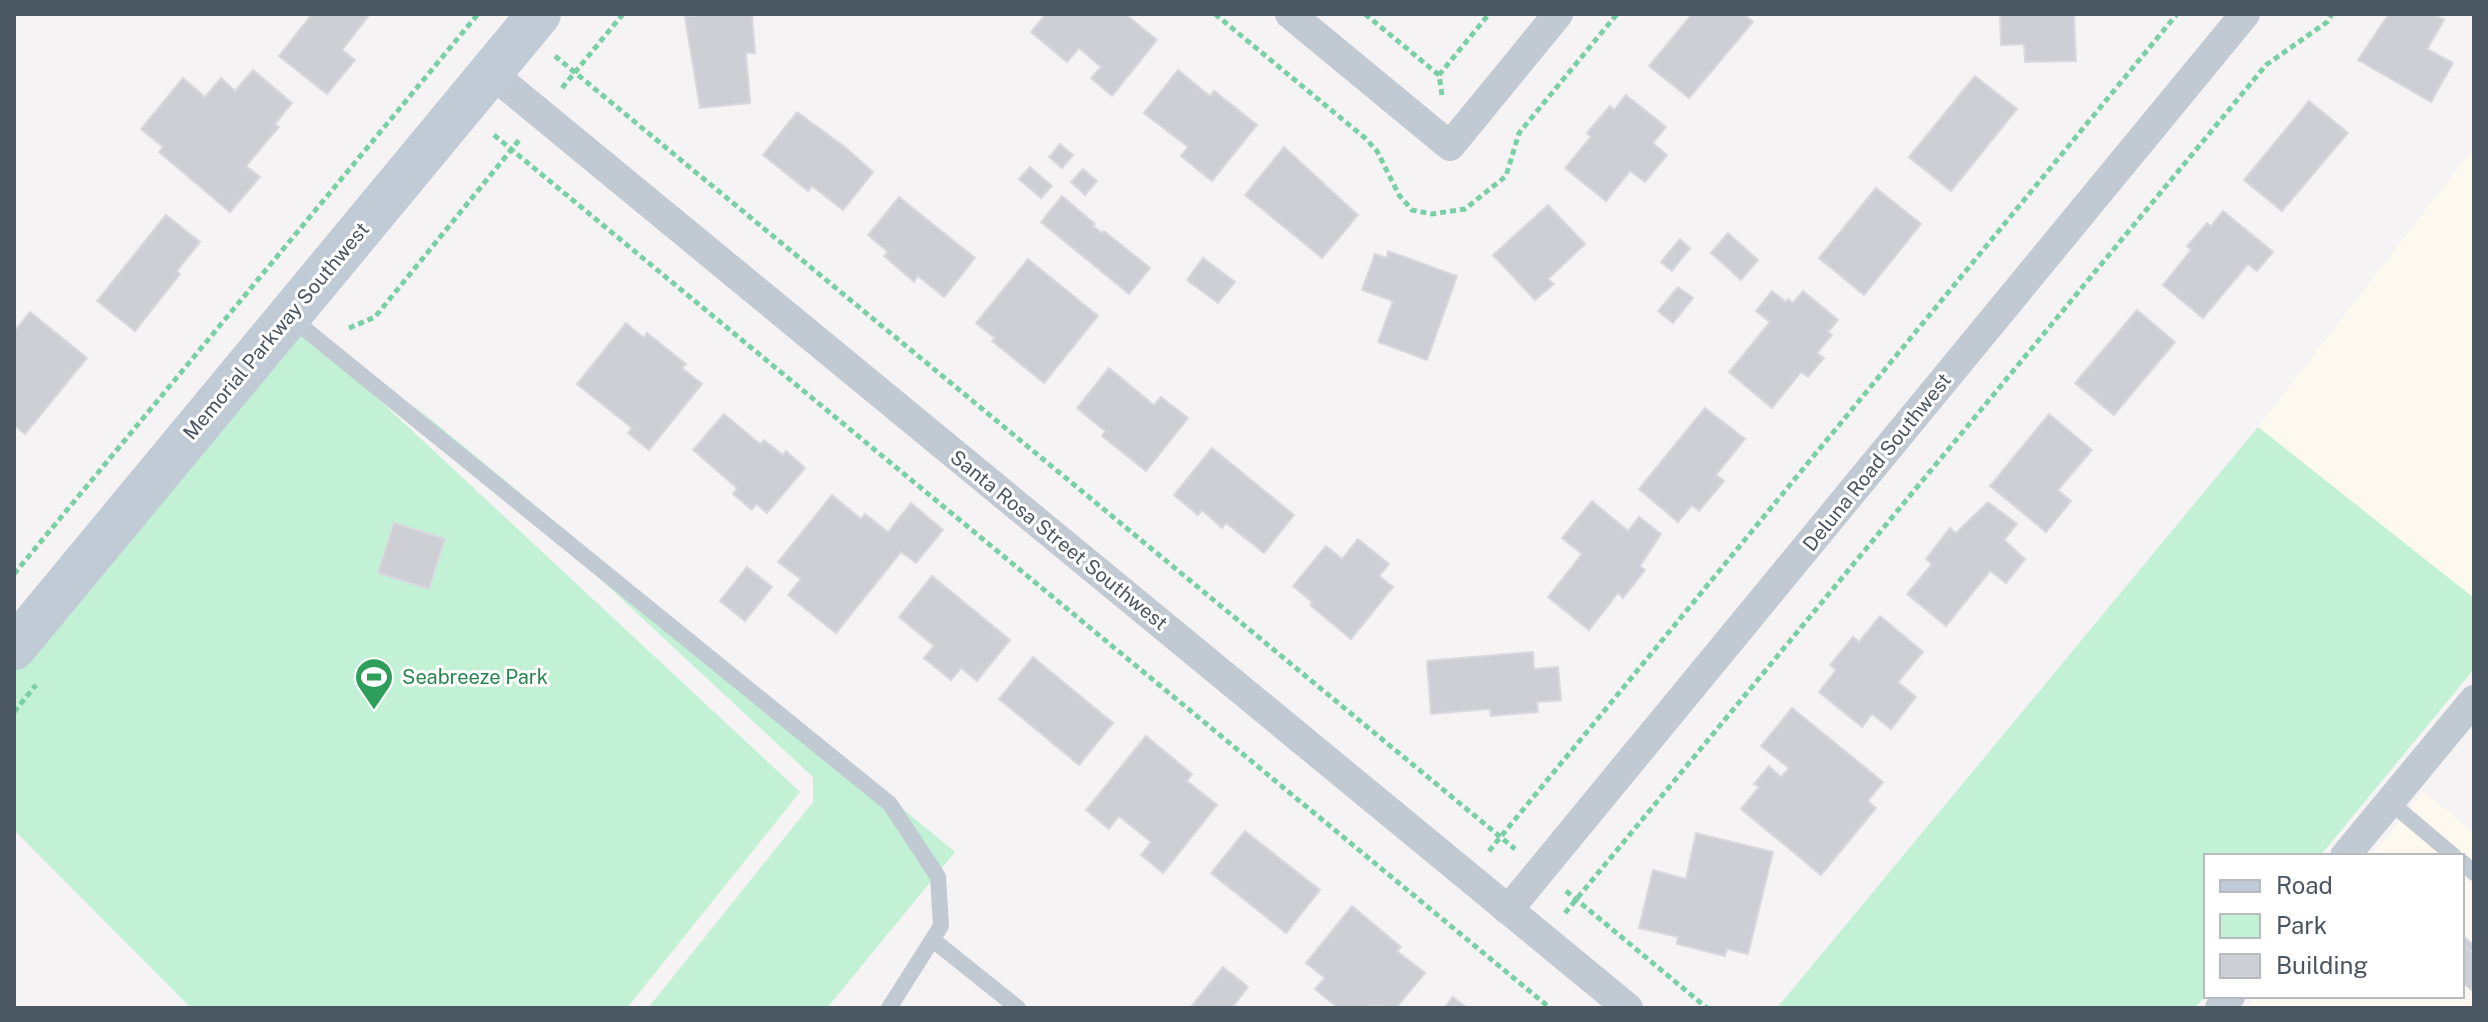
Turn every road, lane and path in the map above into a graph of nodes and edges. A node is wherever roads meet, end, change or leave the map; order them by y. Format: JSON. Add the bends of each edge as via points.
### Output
{"nodes":[{"id":1,"x":478,"y":14,"type":"edge"},
{"id":2,"x":1290,"y":14,"type":"edge"},
{"id":3,"x":1365,"y":14,"type":"edge"},
{"id":4,"x":1489,"y":14,"type":"edge"},
{"id":5,"x":1558,"y":14,"type":"edge"},
{"id":6,"x":2177,"y":14,"type":"edge"},
{"id":7,"x":2245,"y":14,"type":"edge"},
{"id":8,"x":2332,"y":14,"type":"edge"},
{"id":9,"x":532,"y":22,"type":"edge"},
{"id":10,"x":490,"y":72,"type":"junction"},
{"id":11,"x":1439,"y":75,"type":"junction"},
{"id":12,"x":426,"y":77,"type":"junction"},
{"id":13,"x":461,"y":108,"type":"junction"},
{"id":14,"x":1450,"y":146,"type":"junction"},
{"id":15,"x":289,"y":316,"type":"junction"},
{"id":16,"x":14,"y":574,"type":"edge"},
{"id":17,"x":14,"y":648,"type":"edge"},
{"id":18,"x":2474,"y":700,"type":"edge"},
{"id":19,"x":2390,"y":802,"type":"junction"},
{"id":20,"x":1500,"y":837,"type":"junction"},
{"id":21,"x":2347,"y":854,"type":"edge"},
{"id":22,"x":2452,"y":854,"type":"edge"},
{"id":23,"x":1540,"y":870,"type":"junction"},
{"id":24,"x":1468,"y":876,"type":"junction"},
{"id":25,"x":1576,"y":900,"type":"junction"},
{"id":26,"x":1508,"y":910,"type":"junction"},
{"id":27,"x":1543,"y":939,"type":"junction"},
{"id":28,"x":933,"y":940,"type":"junction"},
{"id":29,"x":889,"y":1008,"type":"edge"},
{"id":30,"x":1018,"y":1008,"type":"edge"},
{"id":31,"x":1550,"y":1008,"type":"edge"},
{"id":32,"x":1628,"y":1008,"type":"edge"},
{"id":33,"x":1707,"y":1008,"type":"edge"}],
"edges":[{"from":1,"to":12,"type":"path"},
{"from":2,"to":14,"type":"street"},
{"from":3,"to":11,"type":"path"},
{"from":4,"to":11,"type":"path"},
{"from":5,"to":14,"type":"street"},
{"from":6,"to":20,"type":"path"},
{"from":7,"to":23,"type":"street","name":"Deluna Road Southwest"},
{"from":8,"to":25,"type":"path","via":[[2266,65]]},
{"from":9,"to":10,"type":"street","name":"Memorial Parkway Southwest"},
{"from":9,"to":20,"type":"path"},
{"from":10,"to":13,"type":"street","name":"Memorial Parkway Southwest"},
{"from":10,"to":24,"type":"street","name":"Santa Rosa Street Southwest"},
{"from":11,"to":14,"type":"path"},
{"from":12,"to":13,"type":"path"},
{"from":12,"to":16,"type":"path"},
{"from":13,"to":15,"type":"street","name":"Memorial Parkway Southwest"},
{"from":13,"to":31,"type":"path"},
{"from":15,"to":17,"type":"street","name":"Memorial Parkway Southwest"},
{"from":15,"to":28,"type":"lane","via":[[890,804],[938,877],[941,926]]},
{"from":18,"to":19,"type":"street"},
{"from":19,"to":21,"type":"street"},
{"from":19,"to":22,"type":"lane"},
{"from":20,"to":23,"type":"path"},
{"from":20,"to":24,"type":"path"},
{"from":23,"to":25,"type":"path"},
{"from":23,"to":26,"type":"street","name":"Deluna Road Southwest"},
{"from":24,"to":26,"type":"street","name":"Santa Rosa Street Southwest"},
{"from":25,"to":27,"type":"path"},
{"from":25,"to":33,"type":"path"},
{"from":26,"to":27,"type":"street","name":"Santa Rosa Street Southwest"},
{"from":27,"to":32,"type":"street","name":"Santa Rosa Street Southwest"},
{"from":28,"to":29,"type":"lane"},
{"from":28,"to":30,"type":"lane"}]}
